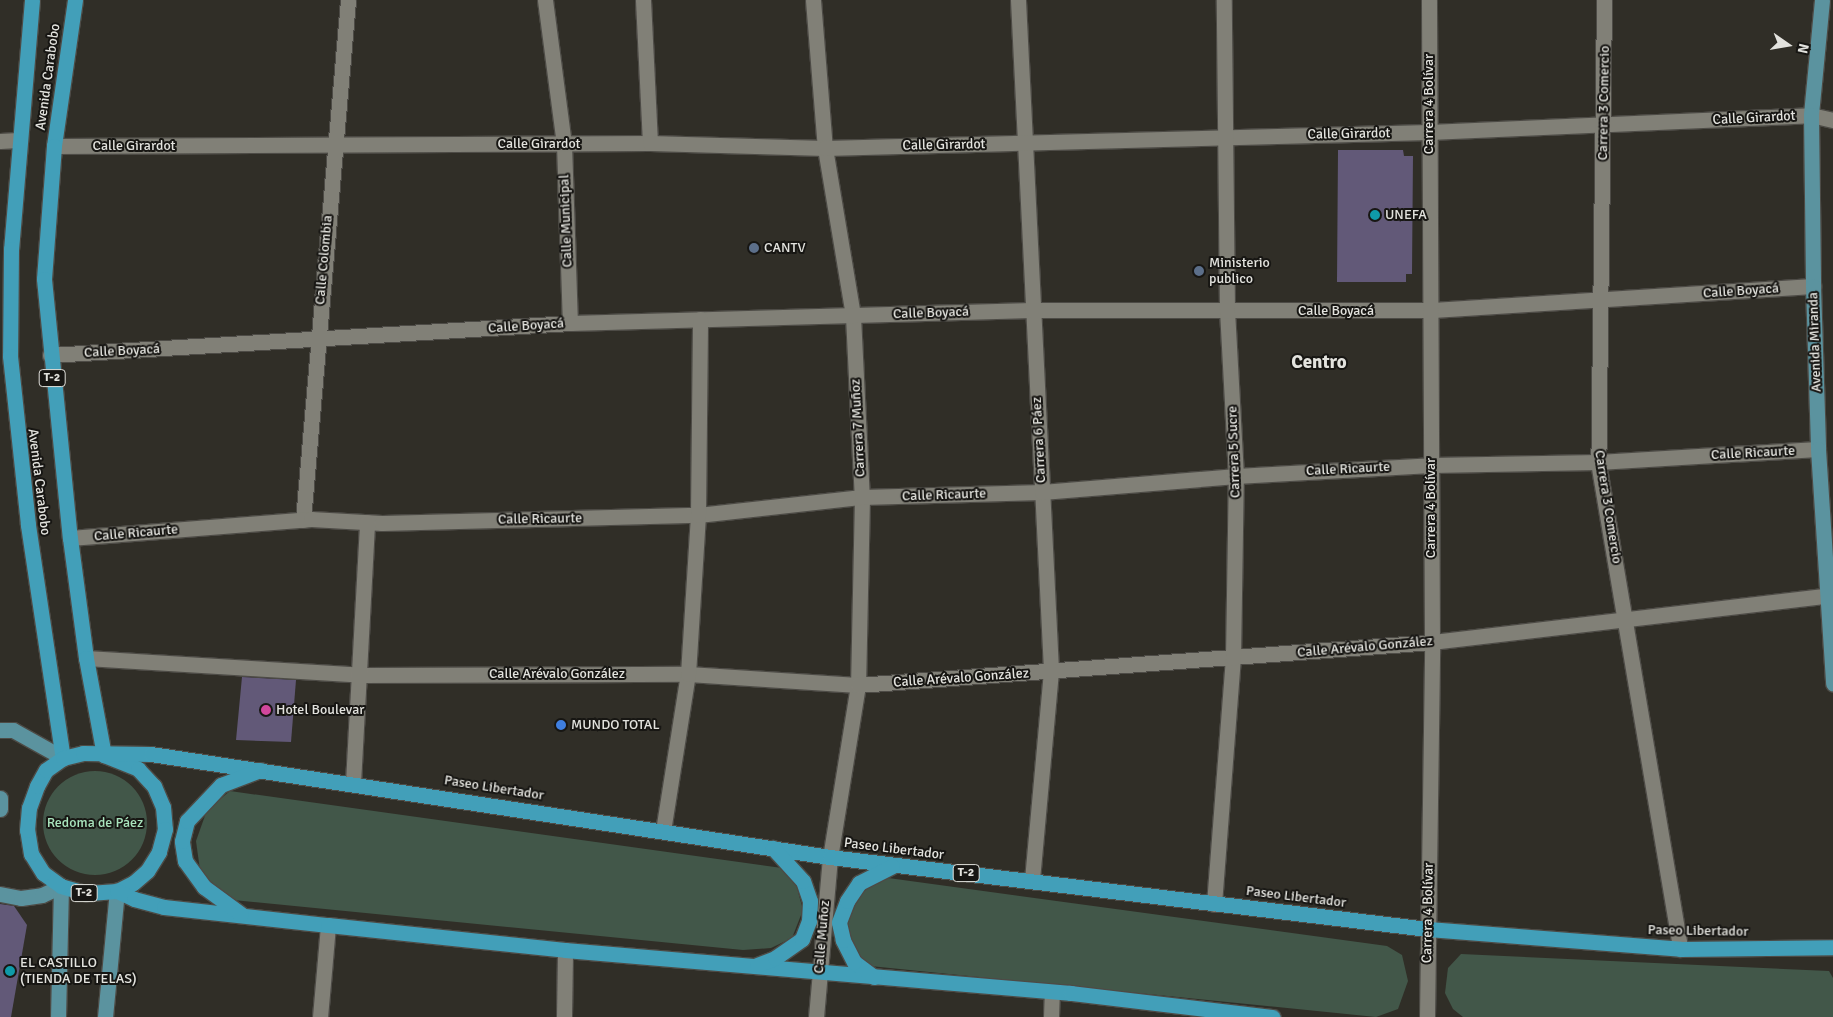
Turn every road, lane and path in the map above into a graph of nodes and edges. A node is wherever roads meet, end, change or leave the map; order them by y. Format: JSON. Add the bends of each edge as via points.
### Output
{"nodes":[{"id":1,"x":32,"y":0,"type":"edge"},
{"id":2,"x":75,"y":0,"type":"edge"},
{"id":3,"x":348,"y":0,"type":"edge"},
{"id":4,"x":545,"y":0,"type":"edge"},
{"id":5,"x":643,"y":0,"type":"edge"},
{"id":6,"x":813,"y":0,"type":"edge"},
{"id":7,"x":1018,"y":0,"type":"edge"},
{"id":8,"x":1224,"y":0,"type":"edge"},
{"id":9,"x":1429,"y":0,"type":"edge"},
{"id":10,"x":1604,"y":0,"type":"edge"},
{"id":11,"x":1822,"y":0,"type":"edge"},
{"id":12,"x":1811,"y":115,"type":"junction"},
{"id":13,"x":1833,"y":120,"type":"edge"},
{"id":14,"x":1604,"y":125,"type":"junction"},
{"id":15,"x":1429,"y":132,"type":"junction"},
{"id":16,"x":1228,"y":137,"type":"junction"},
{"id":17,"x":18,"y":140,"type":"junction"},
{"id":18,"x":0,"y":141,"type":"edge"},
{"id":19,"x":650,"y":143,"type":"junction"},
{"id":20,"x":1024,"y":143,"type":"junction"},
{"id":21,"x":564,"y":144,"type":"junction"},
{"id":22,"x":334,"y":145,"type":"junction"},
{"id":23,"x":54,"y":146,"type":"junction"},
{"id":24,"x":825,"y":148,"type":"junction"},
{"id":25,"x":1813,"y":286,"type":"junction"},
{"id":26,"x":1598,"y":300,"type":"junction"},
{"id":27,"x":1032,"y":310,"type":"junction"},
{"id":28,"x":1432,"y":310,"type":"junction"},
{"id":29,"x":1228,"y":311,"type":"junction"},
{"id":30,"x":853,"y":316,"type":"junction"},
{"id":31,"x":700,"y":319,"type":"junction"},
{"id":32,"x":570,"y":323,"type":"junction"},
{"id":33,"x":317,"y":339,"type":"junction"},
{"id":34,"x":50,"y":355,"type":"junction"},
{"id":35,"x":5,"y":356,"type":"edge"},
{"id":36,"x":1818,"y":449,"type":"junction"},
{"id":37,"x":1598,"y":462,"type":"junction"},
{"id":38,"x":1431,"y":465,"type":"junction"},
{"id":39,"x":1236,"y":476,"type":"junction"},
{"id":40,"x":1042,"y":492,"type":"junction"},
{"id":41,"x":862,"y":497,"type":"junction"},
{"id":42,"x":698,"y":516,"type":"junction"},
{"id":43,"x":303,"y":520,"type":"junction"},
{"id":44,"x":367,"y":522,"type":"junction"},
{"id":45,"x":70,"y":538,"type":"junction"},
{"id":46,"x":1830,"y":595,"type":"edge"},
{"id":47,"x":1626,"y":619,"type":"junction"},
{"id":48,"x":1432,"y":642,"type":"junction"},
{"id":49,"x":86,"y":658,"type":"junction"},
{"id":50,"x":1233,"y":658,"type":"junction"},
{"id":51,"x":1051,"y":671,"type":"junction"},
{"id":52,"x":688,"y":674,"type":"junction"},
{"id":53,"x":361,"y":675,"type":"junction"},
{"id":54,"x":1833,"y":684,"type":"edge"},
{"id":55,"x":858,"y":685,"type":"junction"},
{"id":56,"x":0,"y":730,"type":"edge"},
{"id":57,"x":104,"y":755,"type":"junction"},
{"id":58,"x":63,"y":758,"type":"junction"},
{"id":59,"x":260,"y":770,"type":"junction"},
{"id":60,"x":353,"y":782,"type":"junction"},
{"id":61,"x":0,"y":798,"type":"edge"},
{"id":62,"x":0,"y":809,"type":"edge"},
{"id":63,"x":663,"y":830,"type":"junction"},
{"id":64,"x":773,"y":848,"type":"junction"},
{"id":65,"x":830,"y":858,"type":"junction"},
{"id":66,"x":892,"y":866,"type":"junction"},
{"id":67,"x":1032,"y":880,"type":"junction"},
{"id":68,"x":61,"y":886,"type":"junction"},
{"id":69,"x":117,"y":891,"type":"junction"},
{"id":70,"x":0,"y":894,"type":"edge"},
{"id":71,"x":1214,"y":904,"type":"junction"},
{"id":72,"x":242,"y":915,"type":"junction"},
{"id":73,"x":328,"y":925,"type":"junction"},
{"id":74,"x":1428,"y":929,"type":"junction"},
{"id":75,"x":1833,"y":947,"type":"edge"},
{"id":76,"x":1812,"y":948,"type":"junction"},
{"id":77,"x":1680,"y":949,"type":"junction"},
{"id":78,"x":565,"y":950,"type":"junction"},
{"id":79,"x":1833,"y":960,"type":"edge"},
{"id":80,"x":756,"y":966,"type":"junction"},
{"id":81,"x":819,"y":972,"type":"junction"},
{"id":82,"x":874,"y":977,"type":"junction"},
{"id":83,"x":1052,"y":992,"type":"junction"},
{"id":84,"x":1229,"y":1015,"type":"edge"},
{"id":85,"x":58,"y":1017,"type":"edge"},
{"id":86,"x":105,"y":1017,"type":"edge"},
{"id":87,"x":320,"y":1017,"type":"edge"},
{"id":88,"x":564,"y":1017,"type":"edge"},
{"id":89,"x":816,"y":1017,"type":"edge"},
{"id":90,"x":1051,"y":1017,"type":"edge"},
{"id":91,"x":1273,"y":1017,"type":"edge"},
{"id":92,"x":1427,"y":1017,"type":"edge"}],
"edges":[{"from":1,"to":17,"type":"highway","name":"Avenida Carabobo"},
{"from":2,"to":23,"type":"highway","name":"Avenida Carabobo","number":"T-2"},
{"from":3,"to":22,"type":"street","name":"Calle Colombia"},
{"from":4,"to":21,"type":"street","name":"Calle Municipal"},
{"from":5,"to":19,"type":"street"},
{"from":6,"to":24,"type":"street","name":"Carrera 7 Muñoz"},
{"from":7,"to":20,"type":"street","name":"Carrera 6 Páez"},
{"from":8,"to":16,"type":"street","name":"Carrera 5 Sucre"},
{"from":9,"to":15,"type":"street","name":"Carrera 4 Bolívar"},
{"from":10,"to":14,"type":"street","name":"Carrera 3 Comercio"},
{"from":11,"to":12,"type":"main road","name":"Avenida Miranda"},
{"from":12,"to":13,"type":"street","name":"Calle Girardot"},
{"from":12,"to":14,"type":"street","name":"Calle Girardot"},
{"from":12,"to":25,"type":"main road","name":"Avenida Miranda"},
{"from":14,"to":15,"type":"street","name":"Calle Girardot"},
{"from":14,"to":26,"type":"street","name":"Carrera 3 Comercio"},
{"from":15,"to":16,"type":"street","name":"Calle Girardot"},
{"from":15,"to":28,"type":"street","name":"Carrera 4 Bolívar"},
{"from":16,"to":20,"type":"street","name":"Calle Girardot"},
{"from":16,"to":29,"type":"street","name":"Carrera 5 Sucre"},
{"from":17,"to":18,"type":"street"},
{"from":17,"to":35,"type":"highway","name":"Avenida Carabobo"},
{"from":19,"to":21,"type":"street","name":"Calle Girardot"},
{"from":19,"to":24,"type":"street","name":"Calle Girardot"},
{"from":20,"to":24,"type":"street","name":"Calle Girardot"},
{"from":20,"to":27,"type":"street","name":"Carrera 6 Páez"},
{"from":21,"to":22,"type":"street","name":"Calle Girardot"},
{"from":21,"to":32,"type":"street","name":"Calle Municipal"},
{"from":22,"to":23,"type":"street","name":"Calle Girardot"},
{"from":22,"to":33,"type":"street","name":"Calle Colombia"},
{"from":23,"to":34,"type":"highway","name":"Avenida Carabobo","number":"T-2","via":[[44,279]]},
{"from":24,"to":30,"type":"street","name":"Carrera 7 Muñoz"},
{"from":25,"to":26,"type":"street","name":"Calle Boyacá"},
{"from":25,"to":36,"type":"main road","name":"Avenida Miranda"},
{"from":26,"to":28,"type":"street","name":"Calle Boyacá"},
{"from":26,"to":37,"type":"street","name":"Carrera 3 Comercio"},
{"from":27,"to":29,"type":"street","name":"Calle Boyacá"},
{"from":27,"to":30,"type":"street","name":"Calle Boyacá"},
{"from":27,"to":40,"type":"street","name":"Carrera 6 Páez"},
{"from":28,"to":29,"type":"street","name":"Calle Boyacá"},
{"from":28,"to":38,"type":"street","name":"Carrera 4 Bolívar"},
{"from":29,"to":39,"type":"street","name":"Carrera 5 Sucre"},
{"from":30,"to":31,"type":"street","name":"Calle Boyacá"},
{"from":30,"to":41,"type":"street","name":"Carrera 7 Muñoz"},
{"from":31,"to":32,"type":"street","name":"Calle Boyacá"},
{"from":31,"to":42,"type":"street"},
{"from":32,"to":33,"type":"street","name":"Calle Boyacá"},
{"from":33,"to":34,"type":"street","name":"Calle Boyacá"},
{"from":33,"to":43,"type":"street","name":"Calle Colombia"},
{"from":34,"to":45,"type":"highway","name":"Avenida Carabobo","number":"T-2"},
{"from":35,"to":58,"type":"highway","name":"Avenida Carabobo"},
{"from":36,"to":37,"type":"street","name":"Calle Ricaurte"},
{"from":36,"to":46,"type":"main road","name":"Avenida Miranda"},
{"from":37,"to":38,"type":"street","name":"Calle Ricaurte"},
{"from":37,"to":47,"type":"street","name":"Carrera 3 Comercio"},
{"from":38,"to":39,"type":"street","name":"Calle Ricaurte"},
{"from":38,"to":48,"type":"street","name":"Carrera 4 Bolívar"},
{"from":39,"to":40,"type":"street","name":"Calle Ricaurte"},
{"from":39,"to":50,"type":"street","name":"Carrera 5 Sucre"},
{"from":40,"to":41,"type":"street","name":"Calle Ricaurte"},
{"from":40,"to":51,"type":"street","name":"Carrera 6 Páez"},
{"from":41,"to":42,"type":"street","name":"Calle Ricaurte"},
{"from":41,"to":55,"type":"street","name":"Carrera 7 Muñoz"},
{"from":42,"to":44,"type":"street","name":"Calle Ricaurte"},
{"from":42,"to":52,"type":"street"},
{"from":43,"to":44,"type":"street","name":"Calle Ricaurte"},
{"from":43,"to":45,"type":"street","name":"Calle Ricaurte"},
{"from":44,"to":53,"type":"street"},
{"from":45,"to":49,"type":"highway","name":"Avenida Carabobo","number":"T-2"},
{"from":46,"to":47,"type":"street","name":"Calle Arévalo González"},
{"from":46,"to":54,"type":"main road","name":"Avenida Miranda"},
{"from":47,"to":48,"type":"street","name":"Calle Arévalo González"},
{"from":47,"to":77,"type":"street","name":"Carrera 3 Comercio"},
{"from":48,"to":50,"type":"street","name":"Calle Arévalo González"},
{"from":48,"to":74,"type":"street","name":"Carrera 4 Bolívar"},
{"from":49,"to":53,"type":"street","name":"Calle Arévalo González"},
{"from":49,"to":57,"type":"highway","name":"Avenida Carabobo","number":"T-2"},
{"from":50,"to":51,"type":"street","name":"Calle Arévalo González"},
{"from":50,"to":71,"type":"street","name":"Carrera 5 Sucre"},
{"from":51,"to":55,"type":"street","name":"Calle Arévalo González"},
{"from":51,"to":67,"type":"street","name":"Carrera 6 Páez"},
{"from":52,"to":53,"type":"street","name":"Calle Arévalo González"},
{"from":52,"to":55,"type":"street","name":"Calle Arévalo González"},
{"from":52,"to":63,"type":"street"},
{"from":53,"to":60,"type":"street"},
{"from":55,"to":65,"type":"street","name":"Carrera 7 Muñoz"},
{"from":56,"to":58,"type":"main road","via":[[13,730]]},
{"from":57,"to":58,"type":"highway","number":"T-2","via":[[83,753]]},
{"from":57,"to":59,"type":"highway","name":"Paseo Libertador","number":"T-2","via":[[151,754]]},
{"from":57,"to":69,"type":"highway","number":"T-2","via":[[138,769],[154,786],[164,814],[165,829],[159,852],[147,871]]},
{"from":58,"to":68,"type":"highway","number":"T-2","via":[[46,770],[37,786],[29,808],[27,830],[31,854],[42,873]]},
{"from":59,"to":60,"type":"highway","name":"Paseo Libertador","number":"T-2"},
{"from":59,"to":72,"type":"highway","via":[[221,786],[187,822],[182,841],[185,861],[204,887]]},
{"from":60,"to":63,"type":"highway","name":"Paseo Libertador","number":"T-2"},
{"from":61,"to":62,"type":"main road"},
{"from":63,"to":64,"type":"highway","name":"Paseo Libertador","number":"T-2"},
{"from":64,"to":65,"type":"highway","name":"Paseo Libertador","number":"T-2"},
{"from":64,"to":80,"type":"highway","via":[[803,881],[810,901],[810,921],[802,939],[775,958]]},
{"from":65,"to":66,"type":"highway","name":"Paseo Libertador","number":"T-2"},
{"from":65,"to":81,"type":"street","name":"Calle Muñoz"},
{"from":66,"to":67,"type":"highway","name":"Paseo Libertador","number":"T-2"},
{"from":66,"to":82,"type":"highway","via":[[858,883],[839,922],[843,940],[854,962]]},
{"from":67,"to":71,"type":"highway","name":"Paseo Libertador","number":"T-2"},
{"from":68,"to":69,"type":"highway","number":"T-2","via":[[84,894]]},
{"from":68,"to":70,"type":"main road","via":[[42,895],[21,898]]},
{"from":68,"to":85,"type":"main road"},
{"from":69,"to":72,"type":"highway","number":"T-2","via":[[164,907]]},
{"from":69,"to":86,"type":"main road"},
{"from":71,"to":74,"type":"highway","name":"Paseo Libertador","number":"T-2"},
{"from":72,"to":73,"type":"highway","number":"T-2"},
{"from":73,"to":78,"type":"highway","number":"T-2"},
{"from":73,"to":87,"type":"street"},
{"from":74,"to":77,"type":"highway","name":"Paseo Libertador","number":"T-2"},
{"from":74,"to":92,"type":"street","name":"Carrera 4 Bolívar"},
{"from":75,"to":76,"type":"highway","name":"Paseo Libertador","number":"T-2"},
{"from":76,"to":77,"type":"highway","name":"Paseo Libertador","number":"T-2"},
{"from":76,"to":79,"type":"highway"},
{"from":78,"to":80,"type":"highway","number":"T-2"},
{"from":78,"to":88,"type":"street"},
{"from":80,"to":81,"type":"highway","number":"T-2"},
{"from":81,"to":82,"type":"highway","number":"T-2"},
{"from":81,"to":89,"type":"street","name":"Calle Muñoz"},
{"from":82,"to":83,"type":"highway","number":"T-2"},
{"from":83,"to":84,"type":"highway","number":"T-2"},
{"from":83,"to":90,"type":"street"},
{"from":84,"to":91,"type":"highway","number":"T-2"}]}
